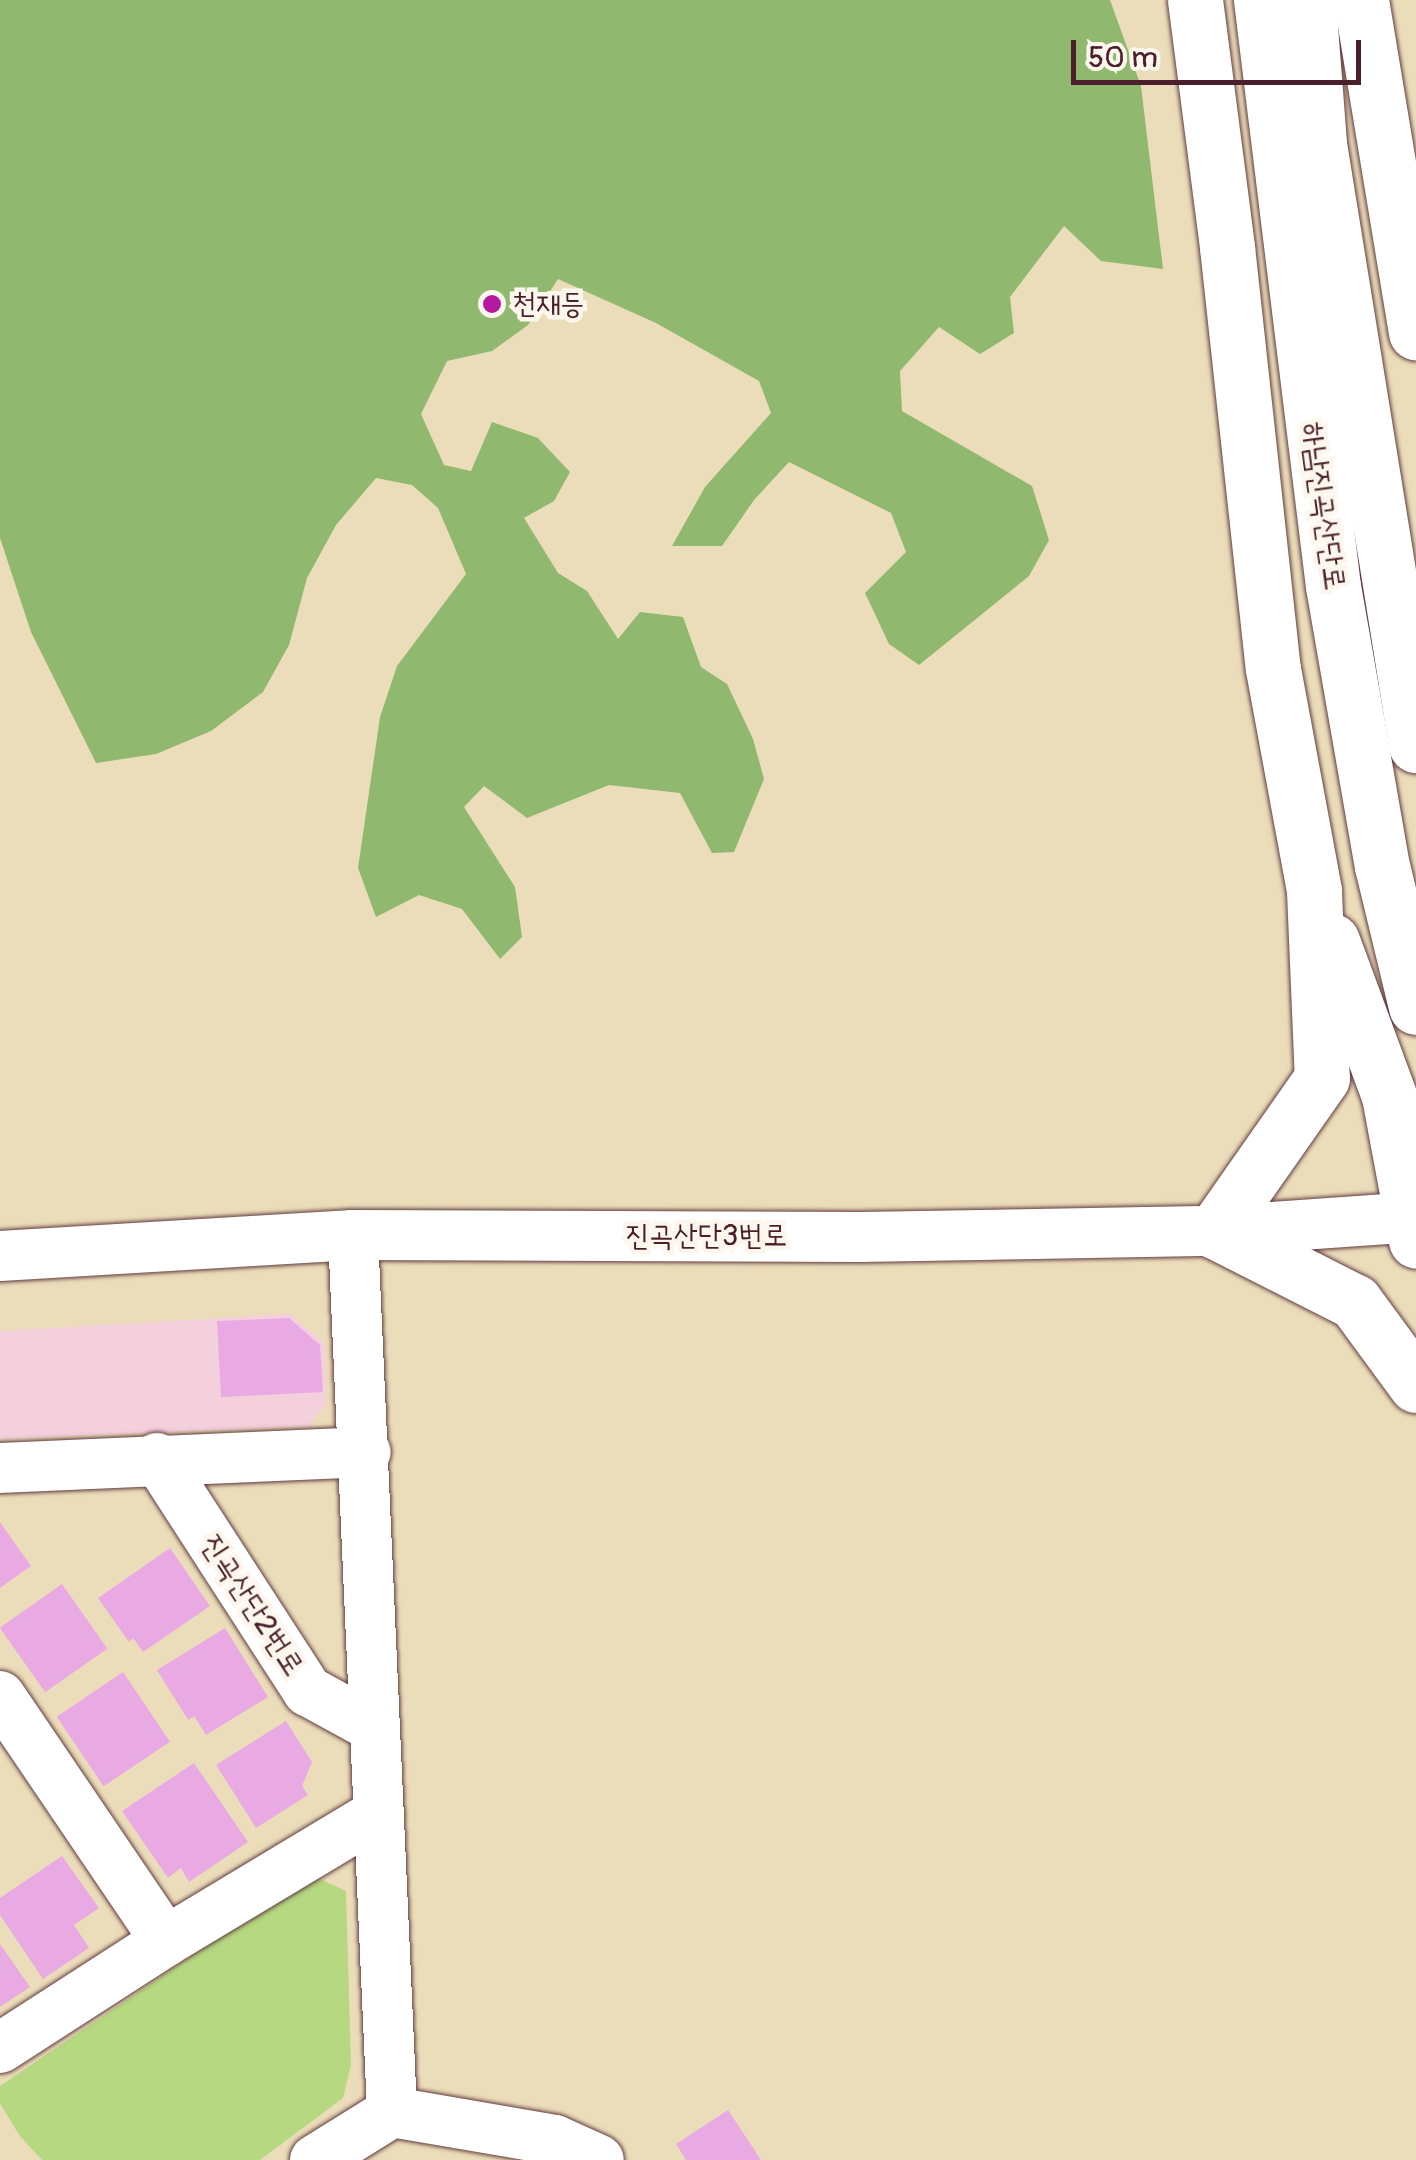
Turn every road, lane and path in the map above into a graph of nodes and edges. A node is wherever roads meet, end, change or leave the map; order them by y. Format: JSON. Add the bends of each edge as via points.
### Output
{"nodes":[{"id":1,"x":1195,"y":0,"type":"edge"},
{"id":2,"x":1261,"y":0,"type":"edge"},
{"id":3,"x":1308,"y":0,"type":"edge"},
{"id":4,"x":1362,"y":0,"type":"edge"},
{"id":5,"x":1416,"y":332,"type":"edge"},
{"id":6,"x":1416,"y":745,"type":"edge"},
{"id":7,"x":1314,"y":891,"type":"junction"},
{"id":8,"x":1416,"y":1008,"type":"edge"},
{"id":9,"x":1415,"y":1225,"type":"edge"},
{"id":10,"x":1216,"y":1231,"type":"junction"},
{"id":11,"x":353,"y":1235,"type":"junction"},
{"id":12,"x":0,"y":1256,"type":"edge"},
{"id":13,"x":1416,"y":1385,"type":"edge"},
{"id":14,"x":366,"y":1452,"type":"junction"},
{"id":15,"x":156,"y":1458,"type":"junction"},
{"id":16,"x":0,"y":1468,"type":"edge"},
{"id":17,"x":0,"y":1696,"type":"edge"},
{"id":18,"x":372,"y":1726,"type":"junction"},
{"id":19,"x":376,"y":1815,"type":"junction"},
{"id":20,"x":166,"y":1941,"type":"junction"},
{"id":21,"x":0,"y":2048,"type":"edge"},
{"id":22,"x":392,"y":2112,"type":"junction"},
{"id":23,"x":321,"y":2158,"type":"edge"},
{"id":24,"x":599,"y":2160,"type":"edge"}],
"edges":[{"from":1,"to":7,"type":"highway","via":[[1273,669]]},
{"from":2,"to":8,"type":"highway","name":"하남진곡산단로","via":[[1333,586],[1382,866]]},
{"from":3,"to":6,"type":"highway","name":"하남진곡산단로","via":[[1319,144]]},
{"from":4,"to":5,"type":"highway"},
{"from":7,"to":9,"type":"highway","via":[[1389,1096]]},
{"from":7,"to":10,"type":"highway","via":[[1322,1078]]},
{"from":9,"to":10,"type":"street","name":"진곡산단3번로"},
{"from":10,"to":11,"type":"street","name":"진곡산단3번로"},
{"from":10,"to":13,"type":"highway","via":[[1356,1302]]},
{"from":11,"to":12,"type":"street","name":"진곡산단3번로"},
{"from":11,"to":14,"type":"street"},
{"from":14,"to":15,"type":"street"},
{"from":14,"to":18,"type":"street"},
{"from":15,"to":16,"type":"street"},
{"from":15,"to":18,"type":"street","name":"진곡산단2번로","via":[[308,1690]]},
{"from":17,"to":20,"type":"street"},
{"from":18,"to":19,"type":"street"},
{"from":19,"to":20,"type":"street"},
{"from":19,"to":22,"type":"street"},
{"from":20,"to":21,"type":"street"},
{"from":22,"to":23,"type":"street"},
{"from":22,"to":24,"type":"street","via":[[555,2140]]}]}
